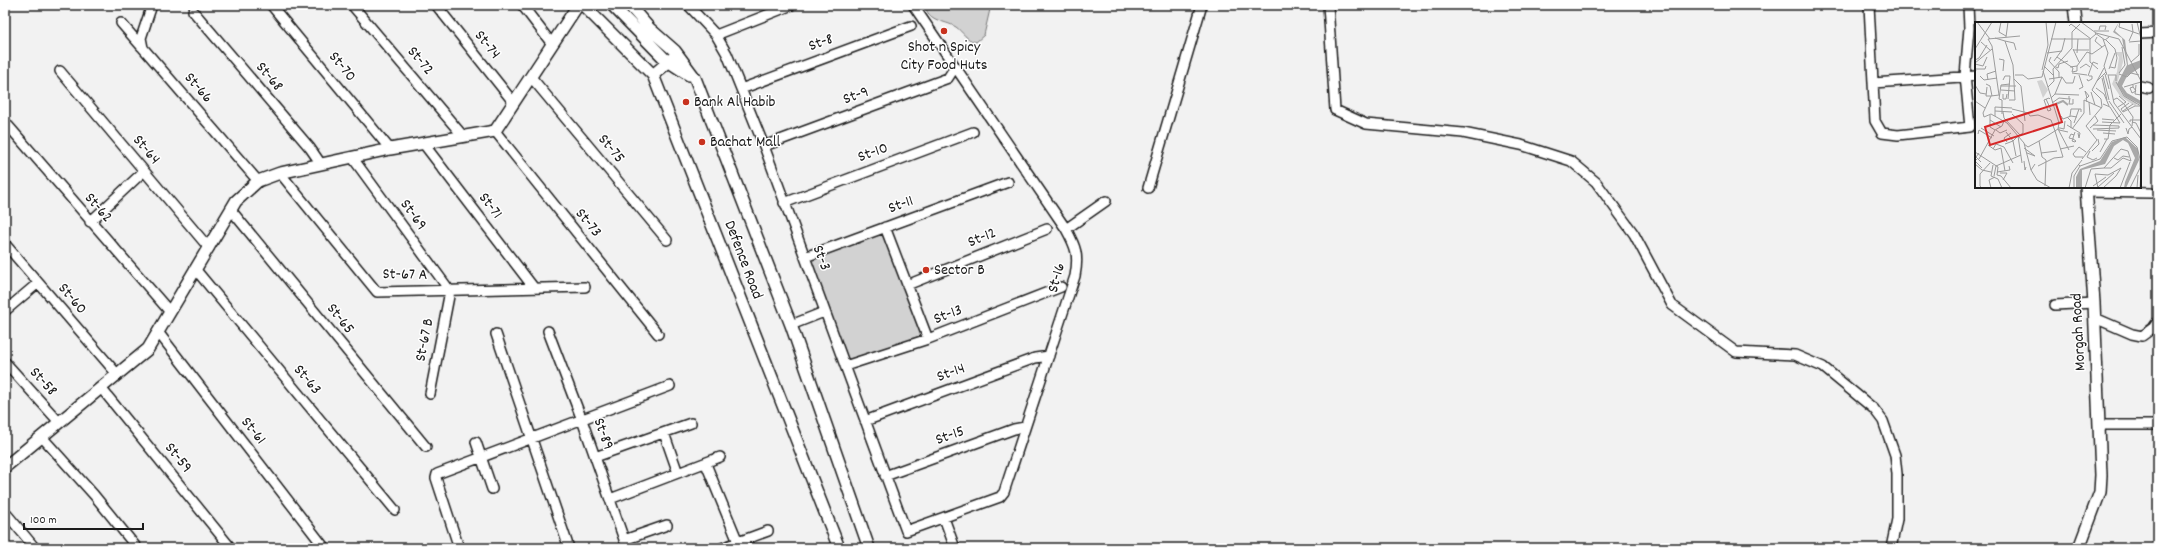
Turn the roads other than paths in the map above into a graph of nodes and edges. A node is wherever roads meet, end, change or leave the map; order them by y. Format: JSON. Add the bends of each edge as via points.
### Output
{"nodes":[{"id":1,"x":152,"y":5,"type":"edge"},
{"id":2,"x":271,"y":5,"type":"edge"},
{"id":3,"x":352,"y":5,"type":"edge"},
{"id":4,"x":436,"y":5,"type":"edge"},
{"id":5,"x":522,"y":5,"type":"edge"},
{"id":6,"x":578,"y":5,"type":"edge"},
{"id":7,"x":583,"y":5,"type":"edge"},
{"id":8,"x":608,"y":5,"type":"edge"},
{"id":9,"x":612,"y":5,"type":"edge"},
{"id":10,"x":629,"y":5,"type":"edge"},
{"id":11,"x":688,"y":5,"type":"edge"},
{"id":12,"x":792,"y":5,"type":"edge"},
{"id":13,"x":913,"y":5,"type":"edge"},
{"id":14,"x":1202,"y":5,"type":"edge"},
{"id":15,"x":1328,"y":5,"type":"edge"},
{"id":16,"x":1869,"y":5,"type":"edge"},
{"id":17,"x":1968,"y":5,"type":"edge"},
{"id":18,"x":2074,"y":5,"type":"edge"},
{"id":19,"x":193,"y":11,"type":"dead end"},
{"id":20,"x":625,"y":18,"type":"junction"},
{"id":21,"x":2076,"y":22,"type":"edge"},
{"id":22,"x":121,"y":23,"type":"dead end"},
{"id":23,"x":911,"y":26,"type":"dead end"},
{"id":24,"x":2158,"y":33,"type":"edge"},
{"id":25,"x":2141,"y":34,"type":"edge"},
{"id":26,"x":716,"y":35,"type":"junction"},
{"id":27,"x":552,"y":44,"type":"junction"},
{"id":28,"x":666,"y":44,"type":"junction"},
{"id":29,"x":143,"y":48,"type":"junction"},
{"id":30,"x":657,"y":52,"type":"junction"},
{"id":31,"x":677,"y":54,"type":"junction"},
{"id":32,"x":669,"y":62,"type":"junction"},
{"id":33,"x":643,"y":65,"type":"junction"},
{"id":34,"x":955,"y":67,"type":"junction"},
{"id":35,"x":60,"y":71,"type":"dead end"},
{"id":36,"x":653,"y":75,"type":"junction"},
{"id":37,"x":1965,"y":76,"type":"junction"},
{"id":38,"x":1975,"y":76,"type":"edge"},
{"id":39,"x":531,"y":77,"type":"junction"},
{"id":40,"x":695,"y":78,"type":"junction"},
{"id":41,"x":1873,"y":83,"type":"junction"},
{"id":42,"x":741,"y":89,"type":"junction"},
{"id":43,"x":514,"y":103,"type":"junction"},
{"id":44,"x":5,"y":122,"type":"edge"},
{"id":45,"x":495,"y":131,"type":"junction"},
{"id":46,"x":973,"y":132,"type":"dead end"},
{"id":47,"x":463,"y":136,"type":"junction"},
{"id":48,"x":423,"y":143,"type":"junction"},
{"id":49,"x":764,"y":146,"type":"junction"},
{"id":50,"x":390,"y":149,"type":"junction"},
{"id":51,"x":352,"y":157,"type":"junction"},
{"id":52,"x":321,"y":164,"type":"junction"},
{"id":53,"x":144,"y":171,"type":"junction"},
{"id":54,"x":280,"y":173,"type":"junction"},
{"id":55,"x":258,"y":181,"type":"junction"},
{"id":56,"x":1008,"y":182,"type":"dead end"},
{"id":57,"x":1148,"y":188,"type":"dead end"},
{"id":58,"x":2086,"y":190,"type":"edge"},
{"id":59,"x":2151,"y":193,"type":"dead end"},
{"id":60,"x":1106,"y":201,"type":"dead end"},
{"id":61,"x":784,"y":203,"type":"junction"},
{"id":62,"x":231,"y":210,"type":"junction"},
{"id":63,"x":90,"y":222,"type":"junction"},
{"id":64,"x":885,"y":227,"type":"junction"},
{"id":65,"x":1047,"y":229,"type":"dead end"},
{"id":66,"x":1066,"y":229,"type":"junction"},
{"id":67,"x":667,"y":240,"type":"dead end"},
{"id":68,"x":5,"y":244,"type":"edge"},
{"id":69,"x":209,"y":248,"type":"junction"},
{"id":70,"x":805,"y":257,"type":"junction"},
{"id":71,"x":196,"y":270,"type":"junction"},
{"id":72,"x":38,"y":283,"type":"junction"},
{"id":73,"x":907,"y":285,"type":"junction"},
{"id":74,"x":1060,"y":286,"type":"dead end"},
{"id":75,"x":585,"y":287,"type":"dead end"},
{"id":76,"x":534,"y":288,"type":"junction"},
{"id":77,"x":450,"y":291,"type":"junction"},
{"id":78,"x":2094,"y":303,"type":"junction"},
{"id":79,"x":2055,"y":305,"type":"dead end"},
{"id":80,"x":5,"y":311,"type":"edge"},
{"id":81,"x":170,"y":312,"type":"junction"},
{"id":82,"x":824,"y":312,"type":"junction"},
{"id":83,"x":2095,"y":318,"type":"junction"},
{"id":84,"x":2158,"y":321,"type":"edge"},
{"id":85,"x":791,"y":325,"type":"junction"},
{"id":86,"x":548,"y":331,"type":"dead end"},
{"id":87,"x":158,"y":332,"type":"junction"},
{"id":88,"x":496,"y":334,"type":"dead end"},
{"id":89,"x":658,"y":334,"type":"dead end"},
{"id":90,"x":928,"y":339,"type":"junction"},
{"id":91,"x":1049,"y":356,"type":"junction"},
{"id":92,"x":5,"y":362,"type":"edge"},
{"id":93,"x":845,"y":366,"type":"junction"},
{"id":94,"x":117,"y":374,"type":"junction"},
{"id":95,"x":670,"y":386,"type":"dead end"},
{"id":96,"x":101,"y":388,"type":"junction"},
{"id":97,"x":430,"y":394,"type":"dead end"},
{"id":98,"x":582,"y":420,"type":"junction"},
{"id":99,"x":865,"y":421,"type":"junction"},
{"id":100,"x":59,"y":422,"type":"junction"},
{"id":101,"x":691,"y":423,"type":"dead end"},
{"id":102,"x":2100,"y":425,"type":"junction"},
{"id":103,"x":2158,"y":425,"type":"edge"},
{"id":104,"x":1025,"y":427,"type":"junction"},
{"id":105,"x":664,"y":433,"type":"junction"},
{"id":106,"x":42,"y":437,"type":"junction"},
{"id":107,"x":531,"y":440,"type":"junction"},
{"id":108,"x":476,"y":442,"type":"dead end"},
{"id":109,"x":426,"y":447,"type":"dead end"},
{"id":110,"x":595,"y":457,"type":"junction"},
{"id":111,"x":720,"y":457,"type":"dead end"},
{"id":112,"x":482,"y":458,"type":"junction"},
{"id":113,"x":706,"y":464,"type":"junction"},
{"id":114,"x":5,"y":467,"type":"edge"},
{"id":115,"x":678,"y":473,"type":"junction"},
{"id":116,"x":885,"y":476,"type":"junction"},
{"id":117,"x":492,"y":489,"type":"dead end"},
{"id":118,"x":610,"y":499,"type":"junction"},
{"id":119,"x":395,"y":510,"type":"dead end"},
{"id":120,"x":5,"y":512,"type":"edge"},
{"id":121,"x":944,"y":518,"type":"junction"},
{"id":122,"x":667,"y":525,"type":"dead end"},
{"id":123,"x":768,"y":531,"type":"dead end"},
{"id":124,"x":906,"y":532,"type":"joint"},
{"id":125,"x":738,"y":542,"type":"junction"},
{"id":126,"x":626,"y":544,"type":"edge"},
{"id":127,"x":324,"y":547,"type":"dead end"},
{"id":128,"x":35,"y":548,"type":"edge"},
{"id":129,"x":137,"y":548,"type":"edge"},
{"id":130,"x":231,"y":548,"type":"edge"},
{"id":131,"x":459,"y":548,"type":"edge"},
{"id":132,"x":568,"y":548,"type":"edge"},
{"id":133,"x":722,"y":548,"type":"edge"},
{"id":134,"x":839,"y":548,"type":"edge"},
{"id":135,"x":869,"y":548,"type":"edge"},
{"id":136,"x":955,"y":548,"type":"edge"},
{"id":137,"x":1892,"y":548,"type":"edge"},
{"id":138,"x":2078,"y":548,"type":"edge"}],
"edges":[{"from":1,"to":29,"type":"street","via":[[141,38]]},
{"from":2,"to":50,"type":"street","name":"St-70"},
{"from":3,"to":47,"type":"street","name":"St-72"},
{"from":4,"to":43,"type":"street","name":"St-74"},
{"from":5,"to":27,"type":"street"},
{"from":6,"to":27,"type":"street"},
{"from":7,"to":33,"type":"street","name":"Defence Road"},
{"from":8,"to":20,"type":"street"},
{"from":9,"to":20,"type":"street"},
{"from":10,"to":28,"type":"street"},
{"from":11,"to":26,"type":"street","name":"St-3"},
{"from":12,"to":26,"type":"street"},
{"from":13,"to":34,"type":"street","name":"St-16"},
{"from":14,"to":57,"type":"street"},
{"from":15,"to":137,"type":"street","via":[[1335,110],[1366,124],[1463,133],[1521,145],[1571,161],[1596,182],[1634,234],[1672,305],[1736,352],[1795,355],[1823,367],[1874,409],[1883,421],[1895,455],[1897,519]]},
{"from":16,"to":41,"type":"street"},
{"from":17,"to":37,"type":"street"},
{"from":18,"to":21,"type":"street"},
{"from":19,"to":52,"type":"street","name":"St-68"},
{"from":20,"to":30,"type":"street"},
{"from":22,"to":29,"type":"street","name":"St-66"},
{"from":23,"to":42,"type":"street","name":"St-8"},
{"from":24,"to":25,"type":"street"},
{"from":26,"to":42,"type":"street","name":"St-3"},
{"from":27,"to":39,"type":"street"},
{"from":28,"to":30,"type":"street"},
{"from":28,"to":31,"type":"street"},
{"from":29,"to":55,"type":"street","name":"St-66"},
{"from":30,"to":32,"type":"street"},
{"from":30,"to":33,"type":"street"},
{"from":31,"to":32,"type":"street"},
{"from":31,"to":40,"type":"street"},
{"from":32,"to":36,"type":"street"},
{"from":32,"to":40,"type":"street"},
{"from":33,"to":36,"type":"street","name":"Defence Road"},
{"from":34,"to":49,"type":"street","name":"St-9","via":[[948,78]]},
{"from":34,"to":66,"type":"street","name":"St-16"},
{"from":35,"to":53,"type":"street","name":"St-64"},
{"from":36,"to":134,"type":"street","name":"Defence Road"},
{"from":37,"to":38,"type":"street"},
{"from":37,"to":41,"type":"street"},
{"from":37,"to":41,"type":"street","via":[[1970,127],[1898,135],[1882,133],[1875,121]]},
{"from":39,"to":43,"type":"street"},
{"from":39,"to":67,"type":"street","name":"St-75"},
{"from":40,"to":85,"type":"street"},
{"from":42,"to":49,"type":"street","name":"St-3"},
{"from":43,"to":45,"type":"street"},
{"from":44,"to":63,"type":"street","name":"St-62"},
{"from":45,"to":47,"type":"street"},
{"from":45,"to":89,"type":"street","name":"St-73"},
{"from":46,"to":61,"type":"street","name":"St-10"},
{"from":47,"to":48,"type":"street"},
{"from":48,"to":50,"type":"street"},
{"from":48,"to":76,"type":"street","name":"St-71"},
{"from":49,"to":61,"type":"street","name":"St-3"},
{"from":50,"to":51,"type":"street"},
{"from":51,"to":52,"type":"street"},
{"from":51,"to":77,"type":"street","name":"St-69"},
{"from":52,"to":54,"type":"street"},
{"from":53,"to":63,"type":"street"},
{"from":53,"to":69,"type":"street","name":"St-64"},
{"from":54,"to":55,"type":"street"},
{"from":54,"to":77,"type":"street","name":"St-67 A","via":[[377,292]]},
{"from":55,"to":62,"type":"street","via":[[236,201]]},
{"from":56,"to":64,"type":"street","name":"St-11"},
{"from":58,"to":59,"type":"street"},
{"from":58,"to":78,"type":"street","name":"Morgah Road"},
{"from":60,"to":66,"type":"street"},
{"from":61,"to":70,"type":"street","name":"St-3"},
{"from":62,"to":69,"type":"street"},
{"from":62,"to":109,"type":"street","name":"St-65"},
{"from":63,"to":81,"type":"street","name":"St-62"},
{"from":64,"to":70,"type":"street","name":"St-11"},
{"from":64,"to":73,"type":"street"},
{"from":65,"to":73,"type":"street","name":"St-12"},
{"from":66,"to":91,"type":"street","name":"St-16","via":[[1078,260]]},
{"from":68,"to":72,"type":"street","name":"St-60"},
{"from":69,"to":71,"type":"street"},
{"from":70,"to":82,"type":"street","name":"St-3"},
{"from":71,"to":81,"type":"street"},
{"from":71,"to":119,"type":"street","name":"St-63"},
{"from":72,"to":80,"type":"street"},
{"from":72,"to":94,"type":"street","name":"St-60"},
{"from":73,"to":90,"type":"street"},
{"from":74,"to":90,"type":"street","name":"St-13"},
{"from":75,"to":76,"type":"street","name":"St-67 A"},
{"from":76,"to":77,"type":"street","name":"St-67 A"},
{"from":77,"to":97,"type":"street","name":"St-67 B"},
{"from":78,"to":79,"type":"street"},
{"from":78,"to":83,"type":"street","name":"Morgah Road"},
{"from":81,"to":87,"type":"street"},
{"from":82,"to":85,"type":"street"},
{"from":82,"to":93,"type":"street","name":"St-3"},
{"from":83,"to":84,"type":"street","via":[[2142,336]]},
{"from":83,"to":102,"type":"street","name":"Morgah Road"},
{"from":85,"to":135,"type":"street"},
{"from":86,"to":98,"type":"street","name":"St-89"},
{"from":87,"to":94,"type":"street","via":[[148,349]]},
{"from":87,"to":127,"type":"street","name":"St-61"},
{"from":88,"to":107,"type":"street"},
{"from":90,"to":93,"type":"street","name":"St-13"},
{"from":91,"to":99,"type":"street","name":"St-14","via":[[1035,358]]},
{"from":91,"to":104,"type":"street","name":"St-16"},
{"from":92,"to":100,"type":"street","name":"St-58"},
{"from":93,"to":99,"type":"street","name":"St-3"},
{"from":94,"to":96,"type":"street"},
{"from":95,"to":98,"type":"street"},
{"from":96,"to":100,"type":"street"},
{"from":96,"to":130,"type":"street","name":"St-59"},
{"from":98,"to":107,"type":"street"},
{"from":98,"to":110,"type":"street","name":"St-89"},
{"from":99,"to":116,"type":"street","name":"St-3"},
{"from":100,"to":106,"type":"street"},
{"from":101,"to":105,"type":"street"},
{"from":102,"to":103,"type":"street"},
{"from":102,"to":138,"type":"street","name":"Morgah Road","via":[[2100,492]]},
{"from":104,"to":116,"type":"street","name":"St-15"},
{"from":104,"to":121,"type":"street","name":"St-16","via":[[1004,492],[1000,497]]},
{"from":105,"to":110,"type":"street"},
{"from":105,"to":115,"type":"street"},
{"from":106,"to":114,"type":"street"},
{"from":106,"to":129,"type":"street"},
{"from":107,"to":112,"type":"street"},
{"from":107,"to":132,"type":"street"},
{"from":108,"to":112,"type":"street"},
{"from":110,"to":118,"type":"street","name":"St-89"},
{"from":111,"to":113,"type":"street"},
{"from":112,"to":117,"type":"street"},
{"from":112,"to":131,"type":"street","via":[[436,476]]},
{"from":113,"to":115,"type":"street"},
{"from":113,"to":125,"type":"street"},
{"from":115,"to":118,"type":"street"},
{"from":116,"to":124,"type":"street","name":"St-3"},
{"from":118,"to":126,"type":"street","name":"St-89"},
{"from":120,"to":128,"type":"street"},
{"from":121,"to":124,"type":"street","name":"St-16"},
{"from":121,"to":136,"type":"street"},
{"from":122,"to":126,"type":"street"},
{"from":123,"to":125,"type":"street"},
{"from":125,"to":133,"type":"street"}]}
